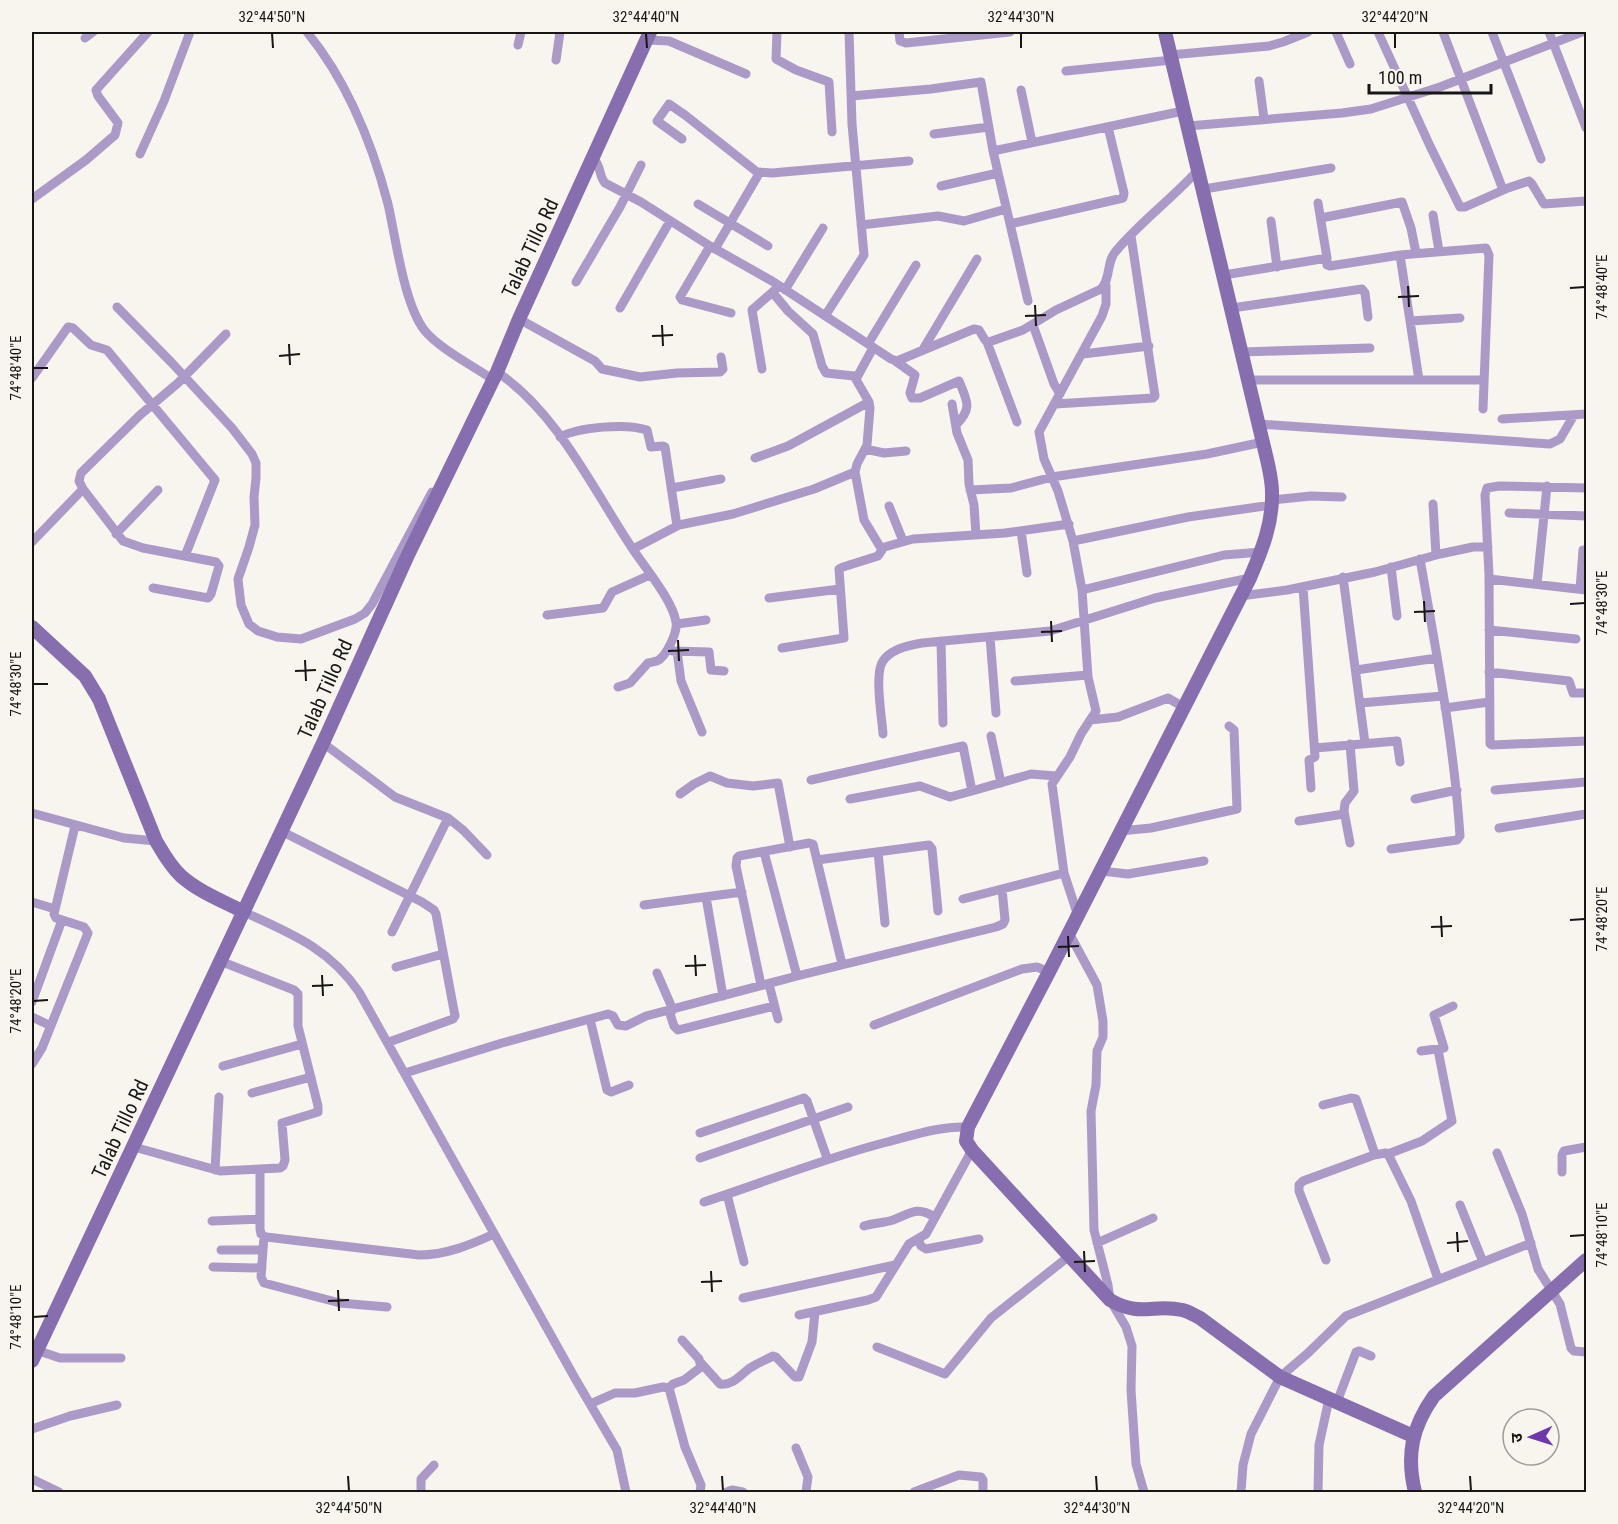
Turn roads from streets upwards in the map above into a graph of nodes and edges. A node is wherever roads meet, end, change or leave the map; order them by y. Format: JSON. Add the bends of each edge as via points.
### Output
{"nodes":[{"id":1,"x":93,"y":32,"type":"edge"},
{"id":2,"x":148,"y":32,"type":"edge"},
{"id":3,"x":190,"y":32,"type":"edge"},
{"id":4,"x":307,"y":32,"type":"edge"},
{"id":5,"x":521,"y":32,"type":"edge"},
{"id":6,"x":560,"y":32,"type":"edge"},
{"id":7,"x":777,"y":32,"type":"edge"},
{"id":8,"x":849,"y":32,"type":"edge"},
{"id":9,"x":899,"y":32,"type":"edge"},
{"id":10,"x":1010,"y":32,"type":"edge"},
{"id":11,"x":1165,"y":32,"type":"edge"},
{"id":12,"x":1308,"y":32,"type":"edge"},
{"id":13,"x":1336,"y":32,"type":"edge"},
{"id":14,"x":1378,"y":32,"type":"edge"},
{"id":15,"x":1443,"y":32,"type":"edge"},
{"id":16,"x":1492,"y":32,"type":"edge"},
{"id":17,"x":1549,"y":32,"type":"edge"},
{"id":18,"x":1582,"y":32,"type":"edge"},
{"id":19,"x":969,"y":34,"type":"edge"},
{"id":20,"x":648,"y":36,"type":"edge"},
{"id":21,"x":85,"y":39,"type":"dead end"},
{"id":22,"x":1554,"y":42,"type":"junction"},
{"id":23,"x":518,"y":45,"type":"dead end"},
{"id":24,"x":1175,"y":56,"type":"junction"},
{"id":25,"x":556,"y":60,"type":"dead end"},
{"id":26,"x":1504,"y":61,"type":"junction"},
{"id":27,"x":1350,"y":64,"type":"dead end"},
{"id":28,"x":1066,"y":71,"type":"dead end"},
{"id":29,"x":746,"y":74,"type":"dead end"},
{"id":30,"x":1462,"y":78,"type":"junction"},
{"id":31,"x":1259,"y":81,"type":"dead end"},
{"id":32,"x":1021,"y":90,"type":"dead end"},
{"id":33,"x":851,"y":96,"type":"junction"},
{"id":34,"x":1409,"y":98,"type":"junction"},
{"id":35,"x":1183,"y":111,"type":"junction"},
{"id":36,"x":1264,"y":118,"type":"junction"},
{"id":37,"x":1192,"y":125,"type":"junction"},
{"id":38,"x":989,"y":127,"type":"junction"},
{"id":39,"x":1108,"y":127,"type":"junction"},
{"id":40,"x":1586,"y":128,"type":"edge"},
{"id":41,"x":832,"y":132,"type":"dead end"},
{"id":42,"x":933,"y":134,"type":"dead end"},
{"id":43,"x":682,"y":139,"type":"dead end"},
{"id":44,"x":1032,"y":142,"type":"junction"},
{"id":45,"x":993,"y":151,"type":"junction"},
{"id":46,"x":140,"y":154,"type":"dead end"},
{"id":47,"x":593,"y":158,"type":"junction"},
{"id":48,"x":1541,"y":159,"type":"dead end"},
{"id":49,"x":909,"y":161,"type":"dead end"},
{"id":50,"x":641,"y":165,"type":"dead end"},
{"id":51,"x":856,"y":166,"type":"junction"},
{"id":52,"x":1331,"y":168,"type":"dead end"},
{"id":53,"x":1199,"y":170,"type":"junction"},
{"id":54,"x":760,"y":172,"type":"junction"},
{"id":55,"x":998,"y":172,"type":"junction"},
{"id":56,"x":941,"y":186,"type":"dead end"},
{"id":57,"x":1208,"y":188,"type":"junction"},
{"id":58,"x":1503,"y":190,"type":"junction"},
{"id":59,"x":32,"y":199,"type":"edge"},
{"id":60,"x":624,"y":200,"type":"junction"},
{"id":61,"x":1587,"y":201,"type":"edge"},
{"id":62,"x":1318,"y":203,"type":"dead end"},
{"id":63,"x":698,"y":204,"type":"dead end"},
{"id":64,"x":1006,"y":209,"type":"junction"},
{"id":65,"x":1433,"y":215,"type":"dead end"},
{"id":66,"x":1321,"y":218,"type":"junction"},
{"id":67,"x":1271,"y":221,"type":"dead end"},
{"id":68,"x":729,"y":224,"type":"junction"},
{"id":69,"x":1010,"y":224,"type":"junction"},
{"id":70,"x":668,"y":225,"type":"junction"},
{"id":71,"x":861,"y":225,"type":"junction"},
{"id":72,"x":823,"y":228,"type":"dead end"},
{"id":73,"x":1131,"y":236,"type":"junction"},
{"id":74,"x":768,"y":246,"type":"dead end"},
{"id":75,"x":712,"y":247,"type":"junction"},
{"id":76,"x":1439,"y":251,"type":"junction"},
{"id":77,"x":1416,"y":254,"type":"junction"},
{"id":78,"x":1400,"y":255,"type":"junction"},
{"id":79,"x":1327,"y":258,"type":"junction"},
{"id":80,"x":977,"y":259,"type":"dead end"},
{"id":81,"x":916,"y":265,"type":"dead end"},
{"id":82,"x":1277,"y":267,"type":"junction"},
{"id":83,"x":1228,"y":274,"type":"junction"},
{"id":84,"x":576,"y":282,"type":"dead end"},
{"id":85,"x":1106,"y":285,"type":"junction"},
{"id":86,"x":777,"y":290,"type":"junction"},
{"id":87,"x":1028,"y":301,"type":"dead end"},
{"id":88,"x":1236,"y":307,"type":"junction"},
{"id":89,"x":117,"y":308,"type":"dead end"},
{"id":90,"x":620,"y":308,"type":"dead end"},
{"id":91,"x":730,"y":313,"type":"dead end"},
{"id":92,"x":825,"y":316,"type":"junction"},
{"id":93,"x":1368,"y":317,"type":"dead end"},
{"id":94,"x":1461,"y":318,"type":"dead end"},
{"id":95,"x":519,"y":319,"type":"junction"},
{"id":96,"x":1410,"y":321,"type":"junction"},
{"id":97,"x":1033,"y":325,"type":"junction"},
{"id":98,"x":226,"y":334,"type":"dead end"},
{"id":99,"x":987,"y":342,"type":"junction"},
{"id":100,"x":871,"y":346,"type":"junction"},
{"id":101,"x":1149,"y":346,"type":"junction"},
{"id":102,"x":1370,"y":348,"type":"dead end"},
{"id":103,"x":922,"y":351,"type":"junction"},
{"id":104,"x":1246,"y":352,"type":"junction"},
{"id":105,"x":1083,"y":354,"type":"junction"},
{"id":106,"x":721,"y":357,"type":"dead end"},
{"id":107,"x":894,"y":360,"type":"junction"},
{"id":108,"x":762,"y":369,"type":"dead end"},
{"id":109,"x":494,"y":376,"type":"junction"},
{"id":110,"x":32,"y":378,"type":"edge"},
{"id":111,"x":180,"y":380,"type":"junction"},
{"id":112,"x":856,"y":380,"type":"junction"},
{"id":113,"x":1253,"y":380,"type":"junction"},
{"id":114,"x":1419,"y":380,"type":"junction"},
{"id":115,"x":1484,"y":380,"type":"junction"},
{"id":116,"x":1060,"y":394,"type":"junction"},
{"id":117,"x":869,"y":402,"type":"junction"},
{"id":118,"x":152,"y":404,"type":"junction"},
{"id":119,"x":952,"y":404,"type":"dead end"},
{"id":120,"x":1055,"y":404,"type":"junction"},
{"id":121,"x":1483,"y":409,"type":"dead end"},
{"id":122,"x":1587,"y":414,"type":"edge"},
{"id":123,"x":1574,"y":415,"type":"junction"},
{"id":124,"x":1502,"y":419,"type":"dead end"},
{"id":125,"x":1017,"y":422,"type":"dead end"},
{"id":126,"x":1263,"y":424,"type":"junction"},
{"id":127,"x":956,"y":425,"type":"junction"},
{"id":128,"x":560,"y":437,"type":"junction"},
{"id":129,"x":1263,"y":442,"type":"junction"},
{"id":130,"x":865,"y":449,"type":"junction"},
{"id":131,"x":906,"y":451,"type":"dead end"},
{"id":132,"x":755,"y":458,"type":"dead end"},
{"id":133,"x":448,"y":471,"type":"junction"},
{"id":134,"x":855,"y":472,"type":"junction"},
{"id":135,"x":1052,"y":477,"type":"junction"},
{"id":136,"x":721,"y":479,"type":"dead end"},
{"id":137,"x":1547,"y":486,"type":"junction"},
{"id":138,"x":672,"y":488,"type":"junction"},
{"id":139,"x":1587,"y":488,"type":"edge"},
{"id":140,"x":83,"y":489,"type":"junction"},
{"id":141,"x":158,"y":490,"type":"dead end"},
{"id":142,"x":970,"y":490,"type":"junction"},
{"id":143,"x":1342,"y":496,"type":"dead end"},
{"id":144,"x":1275,"y":501,"type":"junction"},
{"id":145,"x":1433,"y":504,"type":"dead end"},
{"id":146,"x":889,"y":506,"type":"dead end"},
{"id":147,"x":1509,"y":513,"type":"dead end"},
{"id":148,"x":1544,"y":514,"type":"junction"},
{"id":149,"x":1587,"y":516,"type":"edge"},
{"id":150,"x":1069,"y":524,"type":"junction"},
{"id":151,"x":677,"y":526,"type":"junction"},
{"id":152,"x":1021,"y":531,"type":"junction"},
{"id":153,"x":116,"y":534,"type":"junction"},
{"id":154,"x":976,"y":535,"type":"junction"},
{"id":155,"x":903,"y":541,"type":"junction"},
{"id":156,"x":1072,"y":541,"type":"junction"},
{"id":157,"x":32,"y":542,"type":"edge"},
{"id":158,"x":1488,"y":547,"type":"junction"},
{"id":159,"x":881,"y":548,"type":"junction"},
{"id":160,"x":633,"y":549,"type":"junction"},
{"id":161,"x":1583,"y":550,"type":"dead end"},
{"id":162,"x":1262,"y":552,"type":"junction"},
{"id":163,"x":1436,"y":555,"type":"junction"},
{"id":164,"x":185,"y":556,"type":"junction"},
{"id":165,"x":1420,"y":559,"type":"junction"},
{"id":166,"x":1391,"y":567,"type":"junction"},
{"id":167,"x":1027,"y":573,"type":"dead end"},
{"id":168,"x":650,"y":575,"type":"junction"},
{"id":169,"x":1343,"y":577,"type":"junction"},
{"id":170,"x":1250,"y":578,"type":"junction"},
{"id":171,"x":1489,"y":579,"type":"junction"},
{"id":172,"x":1537,"y":584,"type":"junction"},
{"id":173,"x":1303,"y":587,"type":"junction"},
{"id":174,"x":153,"y":588,"type":"dead end"},
{"id":175,"x":840,"y":589,"type":"junction"},
{"id":176,"x":1082,"y":590,"type":"junction"},
{"id":177,"x":1583,"y":590,"type":"edge"},
{"id":178,"x":1245,"y":596,"type":"junction"},
{"id":179,"x":769,"y":598,"type":"dead end"},
{"id":180,"x":547,"y":615,"type":"dead end"},
{"id":181,"x":1397,"y":616,"type":"dead end"},
{"id":182,"x":706,"y":620,"type":"dead end"},
{"id":183,"x":1085,"y":621,"type":"junction"},
{"id":184,"x":677,"y":624,"type":"junction"},
{"id":185,"x":32,"y":627,"type":"edge"},
{"id":186,"x":1489,"y":630,"type":"junction"},
{"id":187,"x":990,"y":637,"type":"junction"},
{"id":188,"x":1576,"y":639,"type":"dead end"},
{"id":189,"x":941,"y":641,"type":"junction"},
{"id":190,"x":782,"y":648,"type":"dead end"},
{"id":191,"x":666,"y":651,"type":"junction"},
{"id":192,"x":677,"y":651,"type":"junction"},
{"id":193,"x":1437,"y":658,"type":"junction"},
{"id":194,"x":1356,"y":670,"type":"junction"},
{"id":195,"x":724,"y":671,"type":"dead end"},
{"id":196,"x":1490,"y":672,"type":"junction"},
{"id":197,"x":1088,"y":675,"type":"junction"},
{"id":198,"x":1015,"y":681,"type":"dead end"},
{"id":199,"x":618,"y":687,"type":"dead end"},
{"id":200,"x":1587,"y":693,"type":"edge"},
{"id":201,"x":1443,"y":696,"type":"junction"},
{"id":202,"x":1489,"y":702,"type":"junction"},
{"id":203,"x":1360,"y":703,"type":"junction"},
{"id":204,"x":1185,"y":708,"type":"junction"},
{"id":205,"x":1445,"y":708,"type":"junction"},
{"id":206,"x":996,"y":713,"type":"dead end"},
{"id":207,"x":1090,"y":720,"type":"junction"},
{"id":208,"x":944,"y":723,"type":"dead end"},
{"id":209,"x":1229,"y":726,"type":"dead end"},
{"id":210,"x":702,"y":732,"type":"dead end"},
{"id":211,"x":883,"y":734,"type":"dead end"},
{"id":212,"x":991,"y":736,"type":"dead end"},
{"id":213,"x":1587,"y":741,"type":"edge"},
{"id":214,"x":323,"y":743,"type":"junction"},
{"id":215,"x":1365,"y":743,"type":"junction"},
{"id":216,"x":1350,"y":744,"type":"junction"},
{"id":217,"x":1315,"y":748,"type":"junction"},
{"id":218,"x":1400,"y":762,"type":"dead end"},
{"id":219,"x":1056,"y":776,"type":"junction"},
{"id":220,"x":811,"y":780,"type":"dead end"},
{"id":221,"x":1587,"y":782,"type":"edge"},
{"id":222,"x":1001,"y":783,"type":"junction"},
{"id":223,"x":1311,"y":788,"type":"dead end"},
{"id":224,"x":1457,"y":790,"type":"junction"},
{"id":225,"x":1495,"y":790,"type":"dead end"},
{"id":226,"x":972,"y":791,"type":"junction"},
{"id":227,"x":680,"y":794,"type":"dead end"},
{"id":228,"x":850,"y":799,"type":"dead end"},
{"id":229,"x":1415,"y":799,"type":"dead end"},
{"id":230,"x":32,"y":813,"type":"edge"},
{"id":231,"x":1344,"y":814,"type":"junction"},
{"id":232,"x":1587,"y":814,"type":"edge"},
{"id":233,"x":448,"y":818,"type":"junction"},
{"id":234,"x":1299,"y":821,"type":"dead end"},
{"id":235,"x":75,"y":826,"type":"junction"},
{"id":236,"x":1499,"y":828,"type":"dead end"},
{"id":237,"x":281,"y":831,"type":"junction"},
{"id":238,"x":1120,"y":831,"type":"junction"},
{"id":239,"x":156,"y":841,"type":"junction"},
{"id":240,"x":1350,"y":843,"type":"dead end"},
{"id":241,"x":790,"y":847,"type":"junction"},
{"id":242,"x":1391,"y":849,"type":"dead end"},
{"id":243,"x":764,"y":852,"type":"junction"},
{"id":244,"x":878,"y":852,"type":"junction"},
{"id":245,"x":487,"y":855,"type":"dead end"},
{"id":246,"x":817,"y":860,"type":"junction"},
{"id":247,"x":1204,"y":861,"type":"dead end"},
{"id":248,"x":1101,"y":871,"type":"junction"},
{"id":249,"x":1064,"y":873,"type":"junction"},
{"id":250,"x":1002,"y":889,"type":"junction"},
{"id":251,"x":742,"y":892,"type":"junction"},
{"id":252,"x":409,"y":896,"type":"junction"},
{"id":253,"x":706,"y":897,"type":"junction"},
{"id":254,"x":963,"y":899,"type":"dead end"},
{"id":255,"x":32,"y":902,"type":"edge"},
{"id":256,"x":644,"y":905,"type":"dead end"},
{"id":257,"x":55,"y":909,"type":"junction"},
{"id":258,"x":938,"y":911,"type":"dead end"},
{"id":259,"x":244,"y":912,"type":"junction"},
{"id":260,"x":1078,"y":916,"type":"junction"},
{"id":261,"x":62,"y":920,"type":"junction"},
{"id":262,"x":885,"y":923,"type":"dead end"},
{"id":263,"x":392,"y":932,"type":"dead end"},
{"id":264,"x":1069,"y":933,"type":"junction"},
{"id":265,"x":443,"y":954,"type":"junction"},
{"id":266,"x":220,"y":962,"type":"junction"},
{"id":267,"x":842,"y":964,"type":"junction"},
{"id":268,"x":396,"y":967,"type":"dead end"},
{"id":269,"x":1050,"y":972,"type":"junction"},
{"id":270,"x":657,"y":973,"type":"dead end"},
{"id":271,"x":797,"y":975,"type":"junction"},
{"id":272,"x":765,"y":985,"type":"junction"},
{"id":273,"x":723,"y":996,"type":"junction"},
{"id":274,"x":32,"y":1002,"type":"edge"},
{"id":275,"x":774,"y":1006,"type":"junction"},
{"id":276,"x":1454,"y":1006,"type":"dead end"},
{"id":277,"x":671,"y":1010,"type":"junction"},
{"id":278,"x":32,"y":1017,"type":"edge"},
{"id":279,"x":778,"y":1018,"type":"dead end"},
{"id":280,"x":590,"y":1019,"type":"junction"},
{"id":281,"x":874,"y":1025,"type":"dead end"},
{"id":282,"x":51,"y":1026,"type":"junction"},
{"id":283,"x":389,"y":1042,"type":"junction"},
{"id":284,"x":302,"y":1044,"type":"junction"},
{"id":285,"x":1438,"y":1050,"type":"junction"},
{"id":286,"x":1421,"y":1051,"type":"dead end"},
{"id":287,"x":32,"y":1064,"type":"edge"},
{"id":288,"x":223,"y":1066,"type":"dead end"},
{"id":289,"x":405,"y":1073,"type":"junction"},
{"id":290,"x":310,"y":1077,"type":"junction"},
{"id":291,"x":629,"y":1086,"type":"dead end"},
{"id":292,"x":252,"y":1093,"type":"dead end"},
{"id":293,"x":219,"y":1097,"type":"dead end"},
{"id":294,"x":1323,"y":1105,"type":"dead end"},
{"id":295,"x":848,"y":1107,"type":"dead end"},
{"id":296,"x":813,"y":1118,"type":"junction"},
{"id":297,"x":968,"y":1127,"type":"junction"},
{"id":298,"x":700,"y":1133,"type":"dead end"},
{"id":299,"x":134,"y":1147,"type":"junction"},
{"id":300,"x":1587,"y":1147,"type":"edge"},
{"id":301,"x":972,"y":1150,"type":"junction"},
{"id":302,"x":1376,"y":1154,"type":"junction"},
{"id":303,"x":1388,"y":1154,"type":"junction"},
{"id":304,"x":1497,"y":1154,"type":"dead end"},
{"id":305,"x":700,"y":1158,"type":"dead end"},
{"id":306,"x":827,"y":1158,"type":"junction"},
{"id":307,"x":260,"y":1169,"type":"junction"},
{"id":308,"x":215,"y":1170,"type":"junction"},
{"id":309,"x":1562,"y":1172,"type":"dead end"},
{"id":310,"x":728,"y":1194,"type":"junction"},
{"id":311,"x":704,"y":1202,"type":"dead end"},
{"id":312,"x":1460,"y":1205,"type":"dead end"},
{"id":313,"x":935,"y":1217,"type":"junction"},
{"id":314,"x":1153,"y":1218,"type":"dead end"},
{"id":315,"x":260,"y":1219,"type":"junction"},
{"id":316,"x":212,"y":1221,"type":"dead end"},
{"id":317,"x":864,"y":1226,"type":"dead end"},
{"id":318,"x":494,"y":1234,"type":"junction"},
{"id":319,"x":264,"y":1236,"type":"junction"},
{"id":320,"x":918,"y":1239,"type":"junction"},
{"id":321,"x":979,"y":1239,"type":"dead end"},
{"id":322,"x":1531,"y":1242,"type":"junction"},
{"id":323,"x":1097,"y":1243,"type":"junction"},
{"id":324,"x":221,"y":1250,"type":"dead end"},
{"id":325,"x":263,"y":1250,"type":"junction"},
{"id":326,"x":1068,"y":1257,"type":"junction"},
{"id":327,"x":1326,"y":1260,"type":"dead end"},
{"id":328,"x":1587,"y":1260,"type":"edge"},
{"id":329,"x":744,"y":1262,"type":"dead end"},
{"id":330,"x":1483,"y":1262,"type":"junction"},
{"id":331,"x":895,"y":1265,"type":"junction"},
{"id":332,"x":213,"y":1267,"type":"dead end"},
{"id":333,"x":262,"y":1268,"type":"junction"},
{"id":334,"x":1438,"y":1279,"type":"junction"},
{"id":335,"x":1554,"y":1294,"type":"junction"},
{"id":336,"x":743,"y":1298,"type":"dead end"},
{"id":337,"x":1110,"y":1300,"type":"junction"},
{"id":338,"x":387,"y":1307,"type":"dead end"},
{"id":339,"x":815,"y":1312,"type":"junction"},
{"id":340,"x":799,"y":1315,"type":"dead end"},
{"id":341,"x":682,"y":1340,"type":"dead end"},
{"id":342,"x":877,"y":1347,"type":"dead end"},
{"id":343,"x":1587,"y":1352,"type":"edge"},
{"id":344,"x":34,"y":1355,"type":"edge"},
{"id":345,"x":1371,"y":1356,"type":"dead end"},
{"id":346,"x":121,"y":1358,"type":"dead end"},
{"id":347,"x":701,"y":1363,"type":"junction"},
{"id":348,"x":1280,"y":1377,"type":"junction"},
{"id":349,"x":669,"y":1388,"type":"junction"},
{"id":350,"x":1333,"y":1400,"type":"junction"},
{"id":351,"x":590,"y":1404,"type":"junction"},
{"id":352,"x":117,"y":1405,"type":"dead end"},
{"id":353,"x":32,"y":1428,"type":"edge"},
{"id":354,"x":1413,"y":1436,"type":"junction"},
{"id":355,"x":796,"y":1448,"type":"dead end"},
{"id":356,"x":434,"y":1465,"type":"dead end"},
{"id":357,"x":32,"y":1479,"type":"edge"},
{"id":358,"x":59,"y":1492,"type":"edge"},
{"id":359,"x":421,"y":1492,"type":"edge"},
{"id":360,"x":626,"y":1492,"type":"edge"},
{"id":361,"x":700,"y":1492,"type":"edge"},
{"id":362,"x":727,"y":1492,"type":"edge"},
{"id":363,"x":743,"y":1492,"type":"edge"},
{"id":364,"x":806,"y":1492,"type":"edge"},
{"id":365,"x":914,"y":1492,"type":"edge"},
{"id":366,"x":983,"y":1492,"type":"edge"},
{"id":367,"x":1144,"y":1492,"type":"edge"},
{"id":368,"x":1241,"y":1492,"type":"edge"},
{"id":369,"x":1318,"y":1492,"type":"edge"},
{"id":370,"x":1415,"y":1492,"type":"edge"}],
"edges":[{"from":1,"to":21,"type":"street"},
{"from":2,"to":59,"type":"street","via":[[96,90],[115,118],[115,135]]},
{"from":3,"to":46,"type":"street"},
{"from":4,"to":109,"type":"street","via":[[344,89],[368,140],[418,320],[434,340]]},
{"from":5,"to":23,"type":"street"},
{"from":6,"to":25,"type":"street"},
{"from":7,"to":41,"type":"street","via":[[776,59],[829,82]]},
{"from":8,"to":33,"type":"street"},
{"from":9,"to":19,"type":"street","via":[[900,41],[906,43]]},
{"from":10,"to":19,"type":"street"},
{"from":11,"to":24,"type":"street"},
{"from":12,"to":24,"type":"street","via":[[1269,46]]},
{"from":13,"to":27,"type":"street"},
{"from":14,"to":34,"type":"street"},
{"from":15,"to":30,"type":"street"},
{"from":16,"to":26,"type":"street"},
{"from":17,"to":22,"type":"street"},
{"from":18,"to":22,"type":"street"},
{"from":20,"to":29,"type":"street","via":[[669,40]]},
{"from":20,"to":47,"type":"street","name":"Talab Tillo Rd"},
{"from":22,"to":26,"type":"street"},
{"from":22,"to":40,"type":"street"},
{"from":24,"to":28,"type":"street"},
{"from":24,"to":35,"type":"street"},
{"from":26,"to":30,"type":"street"},
{"from":26,"to":48,"type":"street"},
{"from":30,"to":34,"type":"street"},
{"from":30,"to":58,"type":"street"},
{"from":31,"to":36,"type":"street"},
{"from":32,"to":44,"type":"street"},
{"from":33,"to":38,"type":"street","via":[[980,81]]},
{"from":33,"to":51,"type":"street"},
{"from":34,"to":36,"type":"street","via":[[1358,111]]},
{"from":34,"to":58,"type":"street","via":[[1460,207]]},
{"from":35,"to":37,"type":"street"},
{"from":35,"to":39,"type":"street"},
{"from":36,"to":37,"type":"street"},
{"from":37,"to":53,"type":"street"},
{"from":38,"to":42,"type":"street"},
{"from":38,"to":45,"type":"street"},
{"from":39,"to":44,"type":"street"},
{"from":39,"to":69,"type":"street","via":[[1123,198]]},
{"from":43,"to":54,"type":"street","via":[[657,121],[669,104]]},
{"from":44,"to":45,"type":"street"},
{"from":45,"to":55,"type":"street"},
{"from":47,"to":60,"type":"street","via":[[600,166],[603,181]]},
{"from":47,"to":95,"type":"street","name":"Talab Tillo Rd"},
{"from":49,"to":51,"type":"street"},
{"from":50,"to":60,"type":"street"},
{"from":51,"to":54,"type":"street"},
{"from":51,"to":71,"type":"street"},
{"from":52,"to":57,"type":"street"},
{"from":53,"to":57,"type":"street"},
{"from":53,"to":73,"type":"street"},
{"from":54,"to":68,"type":"street"},
{"from":55,"to":56,"type":"street"},
{"from":55,"to":64,"type":"street"},
{"from":57,"to":83,"type":"street"},
{"from":58,"to":61,"type":"street","via":[[1529,181],[1544,204]]},
{"from":60,"to":70,"type":"street"},
{"from":60,"to":84,"type":"street"},
{"from":62,"to":66,"type":"street"},
{"from":63,"to":68,"type":"street"},
{"from":64,"to":69,"type":"street"},
{"from":64,"to":71,"type":"street","via":[[961,222],[938,216]]},
{"from":65,"to":76,"type":"street"},
{"from":66,"to":77,"type":"street","via":[[1402,202]]},
{"from":66,"to":79,"type":"street"},
{"from":67,"to":82,"type":"street"},
{"from":68,"to":74,"type":"street"},
{"from":68,"to":75,"type":"street"},
{"from":69,"to":87,"type":"street"},
{"from":70,"to":75,"type":"street"},
{"from":70,"to":90,"type":"street"},
{"from":71,"to":92,"type":"street","via":[[862,258]]},
{"from":72,"to":86,"type":"street"},
{"from":73,"to":85,"type":"street","via":[[1112,256]]},
{"from":73,"to":101,"type":"street"},
{"from":75,"to":86,"type":"street"},
{"from":75,"to":91,"type":"street","via":[[700,261],[681,299]]},
{"from":76,"to":77,"type":"street"},
{"from":76,"to":115,"type":"street","via":[[1488,249]]},
{"from":77,"to":78,"type":"street"},
{"from":78,"to":79,"type":"street","via":[[1330,266]]},
{"from":78,"to":96,"type":"street"},
{"from":79,"to":82,"type":"street"},
{"from":80,"to":103,"type":"street"},
{"from":81,"to":100,"type":"street"},
{"from":82,"to":83,"type":"street"},
{"from":83,"to":88,"type":"street"},
{"from":85,"to":97,"type":"street"},
{"from":85,"to":105,"type":"street","via":[[1105,308]]},
{"from":86,"to":92,"type":"street"},
{"from":86,"to":108,"type":"street","via":[[752,310]]},
{"from":86,"to":112,"type":"street","via":[[788,311],[813,334],[826,374],[854,376]]},
{"from":88,"to":93,"type":"street","via":[[1362,289]]},
{"from":88,"to":104,"type":"street"},
{"from":89,"to":111,"type":"street","via":[[171,362]]},
{"from":92,"to":100,"type":"street"},
{"from":94,"to":96,"type":"street"},
{"from":95,"to":106,"type":"street","via":[[593,359],[602,369],[635,376],[720,372]]},
{"from":95,"to":109,"type":"street","name":"Talab Tillo Rd"},
{"from":96,"to":114,"type":"street"},
{"from":97,"to":99,"type":"street"},
{"from":97,"to":116,"type":"street"},
{"from":98,"to":111,"type":"street"},
{"from":99,"to":103,"type":"street","via":[[980,330],[974,329]]},
{"from":99,"to":125,"type":"street"},
{"from":100,"to":107,"type":"street"},
{"from":100,"to":112,"type":"street"},
{"from":101,"to":105,"type":"street"},
{"from":101,"to":120,"type":"street","via":[[1154,397]]},
{"from":102,"to":104,"type":"street"},
{"from":103,"to":107,"type":"street"},
{"from":104,"to":113,"type":"street"},
{"from":105,"to":116,"type":"street"},
{"from":107,"to":127,"type":"street","via":[[915,375],[912,398],[959,381],[968,407]]},
{"from":109,"to":128,"type":"street","via":[[519,388]]},
{"from":109,"to":133,"type":"street","name":"Talab Tillo Rd"},
{"from":110,"to":118,"type":"street","via":[[71,327],[91,345],[107,350]]},
{"from":111,"to":118,"type":"street"},
{"from":111,"to":133,"type":"street","via":[[232,428],[256,463],[255,525],[238,574],[237,589],[246,618],[258,631],[301,639],[365,613],[426,502]]},
{"from":112,"to":117,"type":"street"},
{"from":113,"to":114,"type":"street"},
{"from":113,"to":126,"type":"street"},
{"from":114,"to":115,"type":"street"},
{"from":115,"to":121,"type":"street"},
{"from":116,"to":120,"type":"street"},
{"from":117,"to":130,"type":"street"},
{"from":117,"to":132,"type":"street","via":[[788,446]]},
{"from":118,"to":140,"type":"street","via":[[81,472],[79,481]]},
{"from":118,"to":164,"type":"street","via":[[215,480]]},
{"from":119,"to":127,"type":"street"},
{"from":120,"to":135,"type":"street","via":[[1041,426],[1039,440]]},
{"from":122,"to":123,"type":"street"},
{"from":123,"to":124,"type":"street"},
{"from":123,"to":126,"type":"street","via":[[1560,439],[1550,444]]},
{"from":126,"to":129,"type":"street"},
{"from":127,"to":142,"type":"street","via":[[967,455]]},
{"from":128,"to":138,"type":"street","via":[[584,430],[644,429],[651,447],[665,447]]},
{"from":128,"to":160,"type":"street"},
{"from":129,"to":135,"type":"street"},
{"from":129,"to":144,"type":"street"},
{"from":130,"to":131,"type":"street","via":[[884,453]]},
{"from":130,"to":134,"type":"street"},
{"from":133,"to":214,"type":"street","name":"Talab Tillo Rd"},
{"from":134,"to":151,"type":"street","via":[[733,514]]},
{"from":134,"to":159,"type":"street","via":[[864,520]]},
{"from":135,"to":142,"type":"street","via":[[1011,488]]},
{"from":135,"to":150,"type":"street"},
{"from":136,"to":138,"type":"street"},
{"from":137,"to":139,"type":"street"},
{"from":137,"to":148,"type":"street"},
{"from":137,"to":158,"type":"street","via":[[1487,488]]},
{"from":138,"to":151,"type":"street"},
{"from":140,"to":153,"type":"street"},
{"from":140,"to":157,"type":"street"},
{"from":141,"to":153,"type":"street"},
{"from":142,"to":154,"type":"street"},
{"from":143,"to":144,"type":"street"},
{"from":144,"to":156,"type":"street"},
{"from":144,"to":162,"type":"street"},
{"from":145,"to":163,"type":"street"},
{"from":146,"to":155,"type":"street"},
{"from":147,"to":148,"type":"street"},
{"from":148,"to":149,"type":"street"},
{"from":148,"to":172,"type":"street"},
{"from":150,"to":152,"type":"street"},
{"from":150,"to":156,"type":"street"},
{"from":151,"to":160,"type":"street"},
{"from":152,"to":154,"type":"street"},
{"from":152,"to":167,"type":"street"},
{"from":153,"to":164,"type":"street","via":[[133,546]]},
{"from":154,"to":155,"type":"street"},
{"from":155,"to":159,"type":"street"},
{"from":156,"to":176,"type":"street"},
{"from":158,"to":163,"type":"street"},
{"from":158,"to":171,"type":"street"},
{"from":159,"to":175,"type":"street","via":[[878,556],[841,568]]},
{"from":160,"to":168,"type":"street"},
{"from":161,"to":177,"type":"street"},
{"from":162,"to":170,"type":"street"},
{"from":162,"to":176,"type":"street","via":[[1224,555]]},
{"from":163,"to":165,"type":"street"},
{"from":164,"to":174,"type":"street","via":[[218,564],[209,596]]},
{"from":165,"to":166,"type":"street"},
{"from":165,"to":193,"type":"street"},
{"from":166,"to":169,"type":"street"},
{"from":166,"to":181,"type":"street"},
{"from":168,"to":180,"type":"street","via":[[612,592],[603,608]]},
{"from":168,"to":184,"type":"street"},
{"from":169,"to":173,"type":"street"},
{"from":169,"to":194,"type":"street"},
{"from":170,"to":178,"type":"street"},
{"from":170,"to":183,"type":"street","via":[[1155,598]]},
{"from":171,"to":172,"type":"street"},
{"from":171,"to":186,"type":"street"},
{"from":172,"to":177,"type":"street"},
{"from":173,"to":178,"type":"street"},
{"from":173,"to":217,"type":"street"},
{"from":175,"to":179,"type":"street"},
{"from":175,"to":190,"type":"street","via":[[844,639]]},
{"from":176,"to":183,"type":"street"},
{"from":178,"to":204,"type":"street"},
{"from":182,"to":184,"type":"street"},
{"from":183,"to":187,"type":"street","via":[[1050,631]]},
{"from":183,"to":197,"type":"street"},
{"from":184,"to":191,"type":"street"},
{"from":185,"to":239,"type":"street","via":[[90,682]]},
{"from":186,"to":188,"type":"street"},
{"from":186,"to":196,"type":"street"},
{"from":187,"to":189,"type":"street"},
{"from":187,"to":206,"type":"street"},
{"from":189,"to":208,"type":"street"},
{"from":189,"to":211,"type":"street","via":[[909,646],[881,664]]},
{"from":191,"to":192,"type":"street"},
{"from":191,"to":199,"type":"street","via":[[630,683]]},
{"from":192,"to":195,"type":"street","via":[[709,652],[711,670]]},
{"from":192,"to":210,"type":"street","via":[[681,681]]},
{"from":193,"to":194,"type":"street"},
{"from":193,"to":201,"type":"street"},
{"from":194,"to":203,"type":"street"},
{"from":196,"to":200,"type":"street","via":[[1569,681],[1573,693]]},
{"from":196,"to":202,"type":"street"},
{"from":197,"to":198,"type":"street"},
{"from":197,"to":207,"type":"street","via":[[1096,706]]},
{"from":201,"to":203,"type":"street"},
{"from":201,"to":205,"type":"street"},
{"from":202,"to":205,"type":"street"},
{"from":202,"to":213,"type":"street","via":[[1491,745]]},
{"from":203,"to":215,"type":"street"},
{"from":204,"to":207,"type":"street","via":[[1167,698],[1126,714]]},
{"from":204,"to":238,"type":"street"},
{"from":205,"to":224,"type":"street"},
{"from":207,"to":219,"type":"street"},
{"from":209,"to":238,"type":"street","via":[[1234,730],[1237,809]]},
{"from":212,"to":222,"type":"street"},
{"from":214,"to":233,"type":"street","via":[[395,797]]},
{"from":214,"to":237,"type":"street","name":"Talab Tillo Rd"},
{"from":215,"to":216,"type":"street"},
{"from":215,"to":218,"type":"street","via":[[1397,741]]},
{"from":216,"to":217,"type":"street"},
{"from":216,"to":231,"type":"street","via":[[1354,791],[1345,803]]},
{"from":217,"to":223,"type":"street","via":[[1315,758],[1309,760]]},
{"from":219,"to":222,"type":"street","via":[[1031,774]]},
{"from":219,"to":249,"type":"street","via":[[1052,788]]},
{"from":220,"to":226,"type":"street","via":[[963,746]]},
{"from":221,"to":225,"type":"street"},
{"from":222,"to":226,"type":"street"},
{"from":224,"to":229,"type":"street"},
{"from":224,"to":242,"type":"street","via":[[1459,839]]},
{"from":226,"to":228,"type":"street","via":[[950,797],[920,786]]},
{"from":227,"to":241,"type":"street","via":[[710,777],[753,786],[778,783]]},
{"from":230,"to":235,"type":"street"},
{"from":231,"to":234,"type":"street"},
{"from":231,"to":240,"type":"street"},
{"from":232,"to":236,"type":"street"},
{"from":233,"to":245,"type":"street"},
{"from":233,"to":252,"type":"street"},
{"from":235,"to":239,"type":"street"},
{"from":235,"to":257,"type":"street"},
{"from":237,"to":252,"type":"street"},
{"from":237,"to":259,"type":"street","name":"Talab Tillo Rd"},
{"from":238,"to":248,"type":"street"},
{"from":239,"to":259,"type":"street","via":[[179,874]]},
{"from":241,"to":243,"type":"street"},
{"from":241,"to":246,"type":"street","via":[[813,844]]},
{"from":243,"to":251,"type":"street","via":[[737,858]]},
{"from":243,"to":271,"type":"street"},
{"from":244,"to":246,"type":"street"},
{"from":244,"to":258,"type":"street","via":[[930,846]]},
{"from":244,"to":262,"type":"street"},
{"from":246,"to":267,"type":"street"},
{"from":247,"to":248,"type":"street","via":[[1128,874]]},
{"from":248,"to":260,"type":"street"},
{"from":249,"to":250,"type":"street"},
{"from":249,"to":260,"type":"street"},
{"from":250,"to":254,"type":"street"},
{"from":250,"to":267,"type":"street","via":[[1003,924]]},
{"from":251,"to":253,"type":"street"},
{"from":251,"to":272,"type":"street"},
{"from":252,"to":263,"type":"street"},
{"from":252,"to":265,"type":"street","via":[[434,910]]},
{"from":253,"to":256,"type":"street"},
{"from":253,"to":273,"type":"street"},
{"from":255,"to":257,"type":"street"},
{"from":257,"to":261,"type":"street","via":[[55,916]]},
{"from":259,"to":266,"type":"street","name":"Talab Tillo Rd"},
{"from":259,"to":283,"type":"street","via":[[311,944],[331,959],[355,986]]},
{"from":260,"to":264,"type":"street"},
{"from":261,"to":274,"type":"street"},
{"from":261,"to":282,"type":"street","via":[[84,927],[88,933]]},
{"from":264,"to":269,"type":"street"},
{"from":264,"to":323,"type":"street","via":[[1097,985],[1104,1021],[1091,1111]]},
{"from":265,"to":268,"type":"street"},
{"from":265,"to":283,"type":"street","via":[[454,1018]]},
{"from":266,"to":284,"type":"street","via":[[298,994]]},
{"from":266,"to":299,"type":"street","name":"Talab Tillo Rd"},
{"from":267,"to":271,"type":"street"},
{"from":269,"to":281,"type":"street","via":[[1037,967],[1022,969]]},
{"from":269,"to":297,"type":"street"},
{"from":270,"to":277,"type":"street"},
{"from":271,"to":272,"type":"street"},
{"from":272,"to":273,"type":"street"},
{"from":272,"to":275,"type":"street"},
{"from":273,"to":277,"type":"street"},
{"from":275,"to":277,"type":"street","via":[[680,1030],[674,1026]]},
{"from":275,"to":279,"type":"street"},
{"from":276,"to":285,"type":"street","via":[[1434,1015],[1444,1046]]},
{"from":277,"to":280,"type":"street","via":[[624,1026],[618,1025],[610,1014]]},
{"from":278,"to":282,"type":"street"},
{"from":280,"to":289,"type":"street"},
{"from":280,"to":291,"type":"street","via":[[607,1090]]},
{"from":282,"to":287,"type":"street"},
{"from":283,"to":289,"type":"street"},
{"from":284,"to":288,"type":"street"},
{"from":284,"to":290,"type":"street"},
{"from":285,"to":286,"type":"street"},
{"from":285,"to":303,"type":"street","via":[[1452,1121],[1422,1141]]},
{"from":289,"to":318,"type":"street"},
{"from":290,"to":292,"type":"street"},
{"from":290,"to":307,"type":"street","via":[[318,1112],[282,1122],[284,1165]]},
{"from":293,"to":308,"type":"street"},
{"from":294,"to":302,"type":"street","via":[[1356,1099]]},
{"from":295,"to":296,"type":"street"},
{"from":296,"to":298,"type":"street","via":[[802,1098]]},
{"from":296,"to":305,"type":"street"},
{"from":296,"to":306,"type":"street"},
{"from":297,"to":301,"type":"street","via":[[966,1141]]},
{"from":297,"to":306,"type":"street","via":[[932,1130]]},
{"from":299,"to":308,"type":"street"},
{"from":299,"to":344,"type":"street","name":"Talab Tillo Rd"},
{"from":300,"to":309,"type":"street","via":[[1564,1150]]},
{"from":301,"to":313,"type":"street"},
{"from":301,"to":326,"type":"street"},
{"from":302,"to":303,"type":"street"},
{"from":302,"to":327,"type":"street","via":[[1299,1185]]},
{"from":303,"to":334,"type":"street","via":[[1407,1191]]},
{"from":304,"to":322,"type":"street"},
{"from":306,"to":310,"type":"street"},
{"from":307,"to":308,"type":"street"},
{"from":307,"to":315,"type":"street"},
{"from":310,"to":311,"type":"street"},
{"from":310,"to":329,"type":"street"},
{"from":312,"to":330,"type":"street"},
{"from":313,"to":317,"type":"street","via":[[915,1211]]},
{"from":313,"to":320,"type":"street","via":[[926,1234]]},
{"from":314,"to":323,"type":"street"},
{"from":315,"to":316,"type":"street"},
{"from":315,"to":319,"type":"street"},
{"from":318,"to":319,"type":"street","via":[[463,1247],[426,1255]]},
{"from":318,"to":351,"type":"street"},
{"from":319,"to":325,"type":"street"},
{"from":320,"to":321,"type":"street","via":[[926,1249]]},
{"from":320,"to":331,"type":"street","via":[[909,1244]]},
{"from":322,"to":330,"type":"street"},
{"from":322,"to":335,"type":"street","via":[[1538,1269]]},
{"from":323,"to":337,"type":"street"},
{"from":324,"to":325,"type":"street"},
{"from":325,"to":333,"type":"street"},
{"from":326,"to":337,"type":"street"},
{"from":326,"to":342,"type":"street","via":[[991,1318],[945,1374]]},
{"from":328,"to":335,"type":"street"},
{"from":330,"to":334,"type":"street"},
{"from":331,"to":336,"type":"street"},
{"from":331,"to":339,"type":"street","via":[[876,1297]]},
{"from":332,"to":333,"type":"street"},
{"from":333,"to":338,"type":"street","via":[[264,1283],[283,1289],[340,1303]]},
{"from":334,"to":348,"type":"street","via":[[1342,1317]]},
{"from":335,"to":343,"type":"street","via":[[1571,1348]]},
{"from":335,"to":354,"type":"street","via":[[1434,1396]]},
{"from":337,"to":348,"type":"street","via":[[1135,1310],[1187,1311]]},
{"from":337,"to":367,"type":"street","via":[[1126,1327],[1132,1347],[1136,1464]]},
{"from":339,"to":340,"type":"street"},
{"from":339,"to":347,"type":"street","via":[[812,1342],[799,1377],[773,1356],[732,1382],[722,1384]]},
{"from":341,"to":347,"type":"street"},
{"from":344,"to":346,"type":"street"},
{"from":345,"to":350,"type":"street","via":[[1356,1352]]},
{"from":347,"to":349,"type":"street","via":[[699,1369]]},
{"from":348,"to":350,"type":"street"},
{"from":348,"to":368,"type":"street","via":[[1251,1434]]},
{"from":349,"to":351,"type":"street","via":[[615,1393]]},
{"from":349,"to":361,"type":"street"},
{"from":350,"to":354,"type":"street"},
{"from":350,"to":369,"type":"street","via":[[1319,1445]]},
{"from":351,"to":360,"type":"street","via":[[617,1450]]},
{"from":352,"to":353,"type":"street"},
{"from":354,"to":370,"type":"street","via":[[1411,1469]]},
{"from":355,"to":364,"type":"street","via":[[808,1477]]},
{"from":356,"to":359,"type":"street","via":[[420,1481]]},
{"from":357,"to":358,"type":"street"},
{"from":362,"to":363,"type":"street"},
{"from":365,"to":366,"type":"street","via":[[967,1474],[981,1477]]}]}
